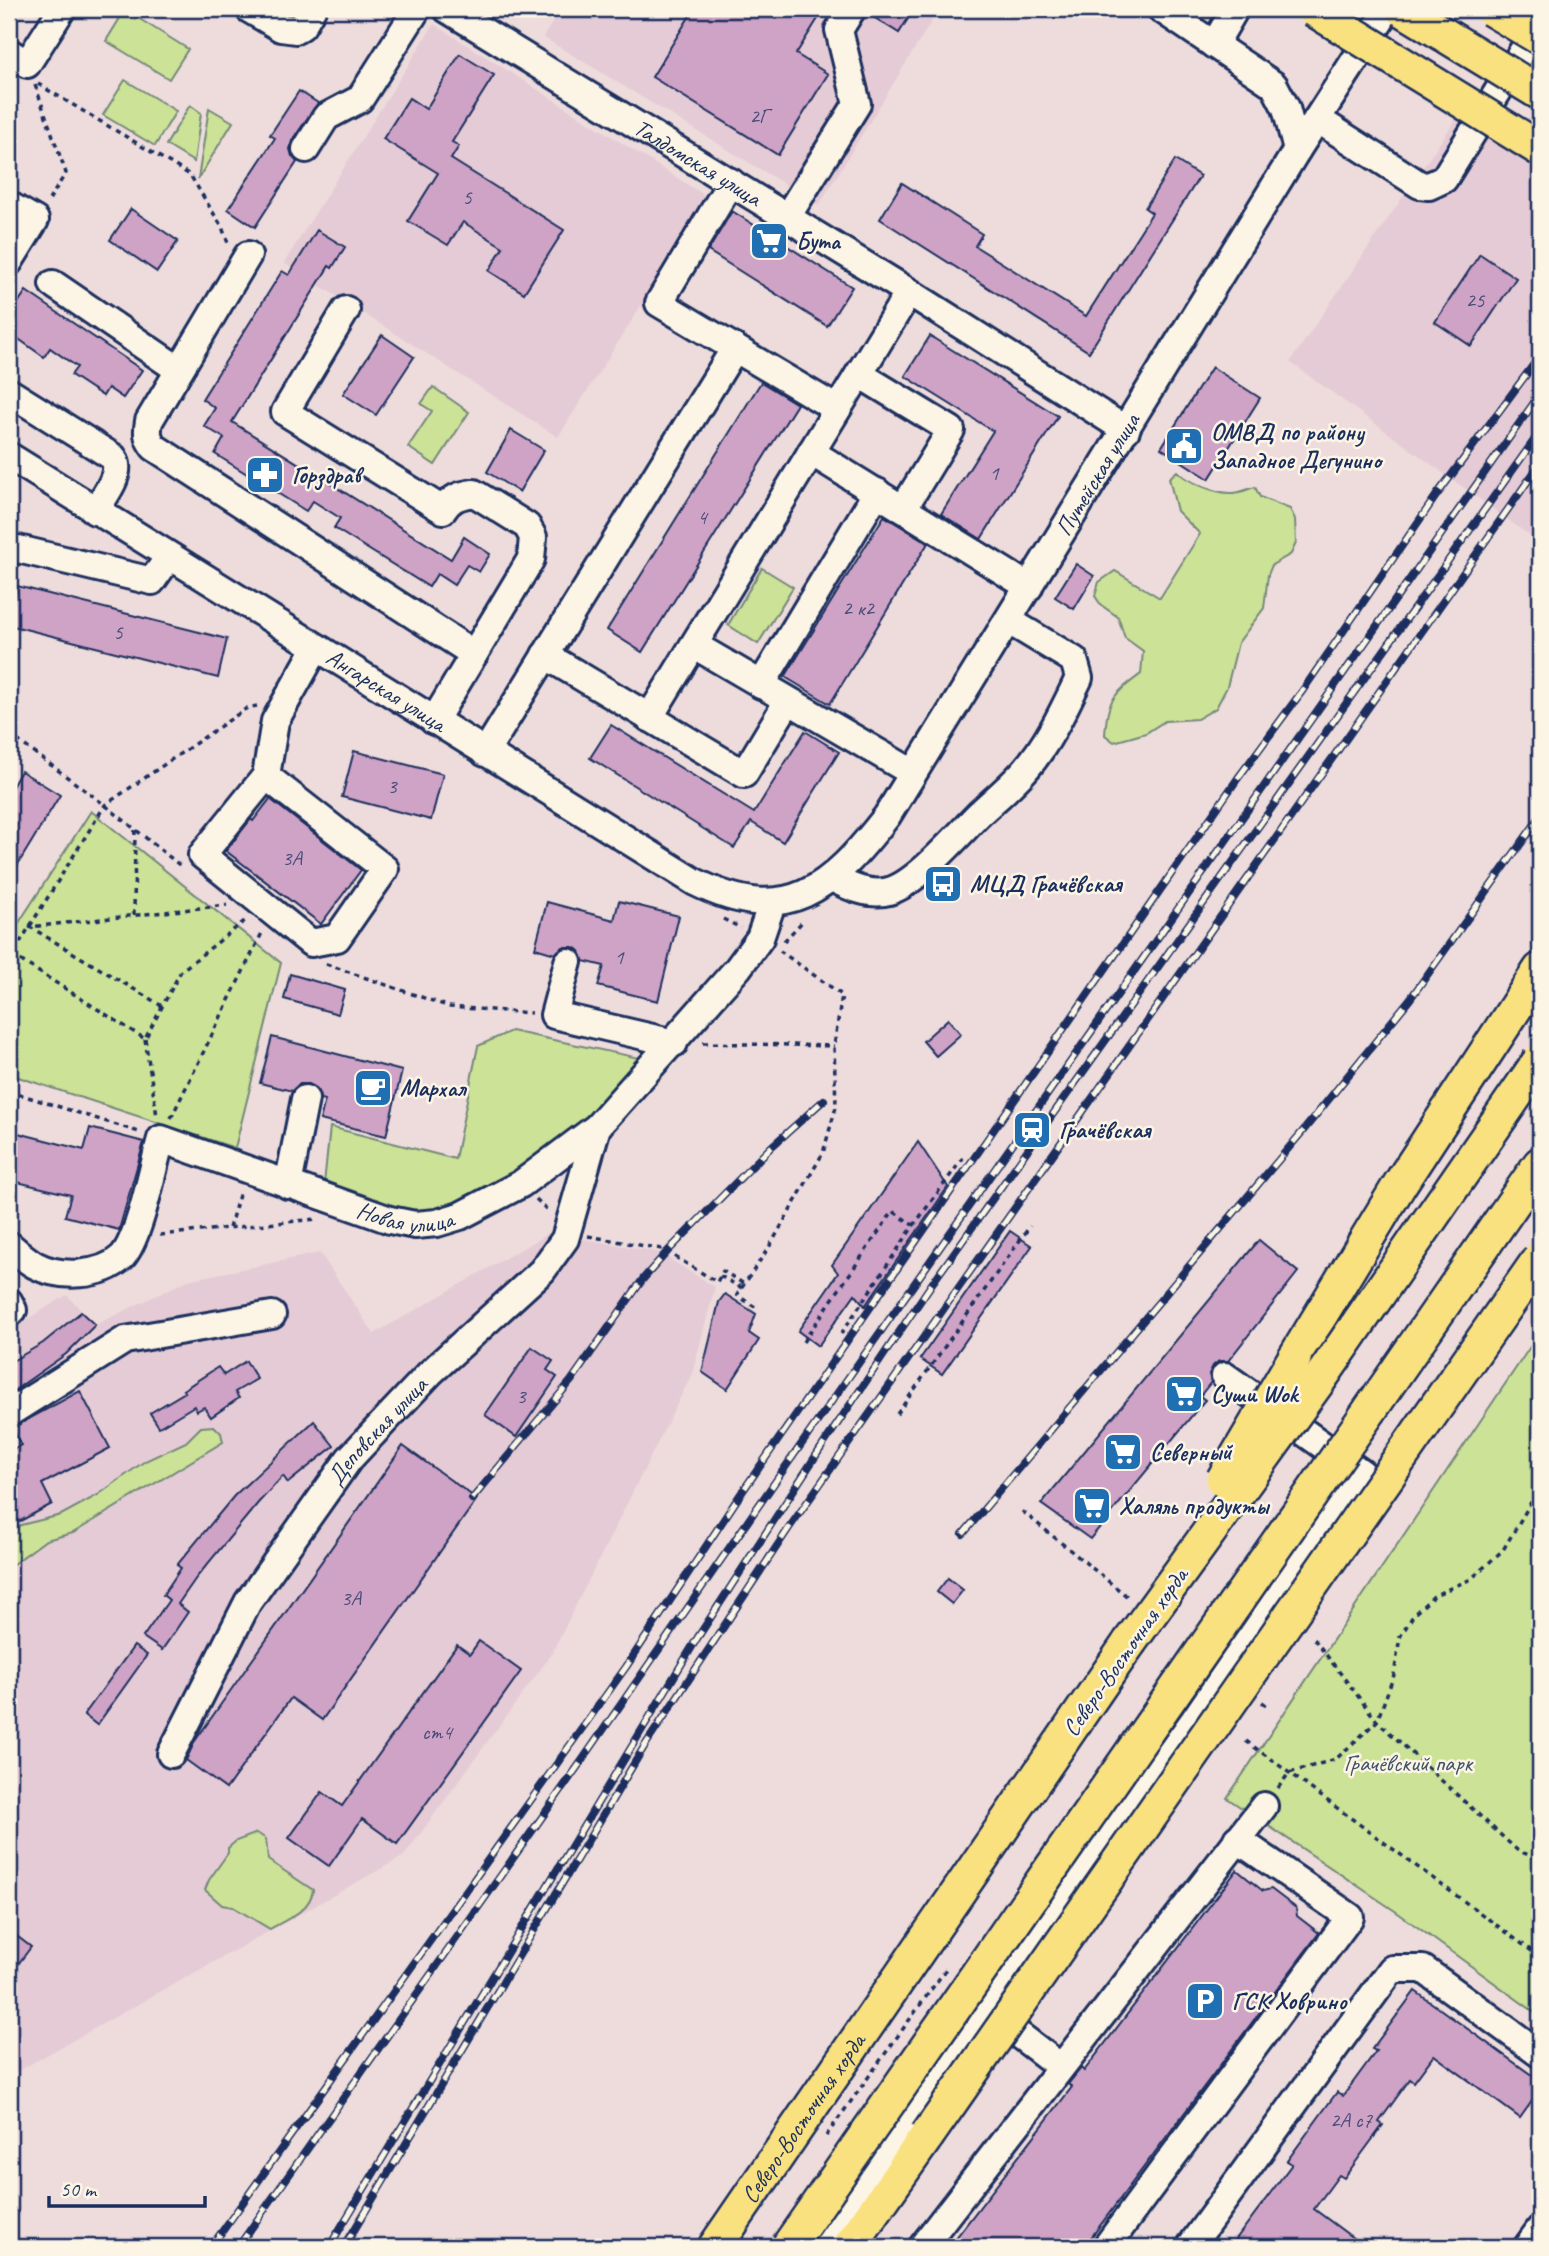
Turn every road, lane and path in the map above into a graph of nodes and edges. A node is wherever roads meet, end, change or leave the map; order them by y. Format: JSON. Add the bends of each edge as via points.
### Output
{"nodes":[{"id":1,"x":62,"y":9,"type":"edge"},
{"id":2,"x":249,"y":9,"type":"edge"},
{"id":3,"x":312,"y":9,"type":"edge"},
{"id":4,"x":416,"y":9,"type":"edge"},
{"id":5,"x":447,"y":9,"type":"edge"},
{"id":6,"x":852,"y":9,"type":"edge"},
{"id":7,"x":1161,"y":9,"type":"edge"},
{"id":8,"x":1235,"y":9,"type":"edge"},
{"id":9,"x":1313,"y":9,"type":"edge"},
{"id":10,"x":1388,"y":9,"type":"edge"},
{"id":11,"x":1402,"y":9,"type":"edge"},
{"id":12,"x":1491,"y":9,"type":"edge"},
{"id":13,"x":1540,"y":23,"type":"edge"},
{"id":14,"x":1540,"y":38,"type":"edge"},
{"id":15,"x":1214,"y":45,"type":"junction"},
{"id":16,"x":9,"y":52,"type":"edge"},
{"id":17,"x":1540,"y":93,"type":"edge"},
{"id":18,"x":1317,"y":119,"type":"junction"},
{"id":19,"x":306,"y":149,"type":"dead end"},
{"id":20,"x":1540,"y":149,"type":"edge"},
{"id":21,"x":1297,"y":150,"type":"junction"},
{"id":22,"x":731,"y":182,"type":"junction"},
{"id":23,"x":9,"y":205,"type":"edge"},
{"id":24,"x":787,"y":217,"type":"junction"},
{"id":25,"x":35,"y":220,"type":"junction"},
{"id":26,"x":9,"y":262,"type":"edge"},
{"id":27,"x":243,"y":263,"type":"joint"},
{"id":28,"x":53,"y":285,"type":"dead end"},
{"id":29,"x":909,"y":292,"type":"junction"},
{"id":30,"x":346,"y":310,"type":"dead end"},
{"id":31,"x":735,"y":348,"type":"junction"},
{"id":32,"x":179,"y":370,"type":"junction"},
{"id":33,"x":859,"y":374,"type":"junction"},
{"id":34,"x":9,"y":392,"type":"edge"},
{"id":35,"x":837,"y":410,"type":"junction"},
{"id":36,"x":1126,"y":430,"type":"junction"},
{"id":37,"x":811,"y":452,"type":"junction"},
{"id":38,"x":9,"y":456,"type":"edge"},
{"id":39,"x":877,"y":492,"type":"junction"},
{"id":40,"x":904,"y":509,"type":"junction"},
{"id":41,"x":96,"y":511,"type":"junction"},
{"id":42,"x":9,"y":549,"type":"edge"},
{"id":43,"x":169,"y":557,"type":"junction"},
{"id":44,"x":1030,"y":587,"type":"junction"},
{"id":45,"x":1009,"y":621,"type":"junction"},
{"id":46,"x":694,"y":645,"type":"junction"},
{"id":47,"x":316,"y":648,"type":"junction"},
{"id":48,"x":474,"y":654,"type":"junction"},
{"id":49,"x":545,"y":655,"type":"junction"},
{"id":50,"x":761,"y":685,"type":"junction"},
{"id":51,"x":286,"y":700,"type":"junction"},
{"id":52,"x":788,"y":701,"type":"junction"},
{"id":53,"x":649,"y":718,"type":"junction"},
{"id":54,"x":434,"y":721,"type":"junction"},
{"id":55,"x":9,"y":734,"type":"edge"},
{"id":56,"x":485,"y":753,"type":"junction"},
{"id":57,"x":913,"y":773,"type":"junction"},
{"id":58,"x":266,"y":776,"type":"junction"},
{"id":59,"x":105,"y":805,"type":"junction"},
{"id":60,"x":135,"y":828,"type":"junction"},
{"id":61,"x":187,"y":871,"type":"dead end"},
{"id":62,"x":833,"y":878,"type":"junction"},
{"id":63,"x":219,"y":896,"type":"dead end"},
{"id":64,"x":772,"y":902,"type":"junction"},
{"id":65,"x":239,"y":912,"type":"dead end"},
{"id":66,"x":134,"y":915,"type":"junction"},
{"id":67,"x":248,"y":919,"type":"junction"},
{"id":68,"x":802,"y":922,"type":"dead end"},
{"id":69,"x":30,"y":927,"type":"junction"},
{"id":70,"x":263,"y":931,"type":"junction"},
{"id":71,"x":271,"y":938,"type":"dead end"},
{"id":72,"x":10,"y":958,"type":"edge"},
{"id":73,"x":568,"y":962,"type":"dead end"},
{"id":74,"x":325,"y":964,"type":"dead end"},
{"id":75,"x":1540,"y":970,"type":"edge"},
{"id":76,"x":162,"y":1006,"type":"junction"},
{"id":77,"x":554,"y":1014,"type":"junction"},
{"id":78,"x":145,"y":1039,"type":"junction"},
{"id":79,"x":674,"y":1043,"type":"junction"},
{"id":80,"x":834,"y":1046,"type":"junction"},
{"id":81,"x":1540,"y":1060,"type":"edge"},
{"id":82,"x":9,"y":1091,"type":"edge"},
{"id":83,"x":305,"y":1098,"type":"dead end"},
{"id":84,"x":597,"y":1127,"type":"junction"},
{"id":85,"x":161,"y":1139,"type":"junction"},
{"id":86,"x":963,"y":1158,"type":"dead end"},
{"id":87,"x":1540,"y":1164,"type":"edge"},
{"id":88,"x":246,"y":1169,"type":"junction"},
{"id":89,"x":521,"y":1184,"type":"junction"},
{"id":90,"x":288,"y":1185,"type":"junction"},
{"id":91,"x":319,"y":1219,"type":"dead end"},
{"id":92,"x":914,"y":1225,"type":"junction"},
{"id":93,"x":1030,"y":1226,"type":"dead end"},
{"id":94,"x":229,"y":1228,"type":"junction"},
{"id":95,"x":568,"y":1232,"type":"junction"},
{"id":96,"x":134,"y":1237,"type":"junction"},
{"id":97,"x":11,"y":1251,"type":"edge"},
{"id":98,"x":1540,"y":1258,"type":"edge"},
{"id":99,"x":743,"y":1286,"type":"junction"},
{"id":100,"x":9,"y":1302,"type":"edge"},
{"id":101,"x":755,"y":1307,"type":"dead end"},
{"id":102,"x":9,"y":1313,"type":"edge"},
{"id":103,"x":272,"y":1315,"type":"dead end"},
{"id":104,"x":841,"y":1334,"type":"dead end"},
{"id":105,"x":803,"y":1342,"type":"dead end"},
{"id":106,"x":1225,"y":1376,"type":"dead end"},
{"id":107,"x":9,"y":1413,"type":"edge"},
{"id":108,"x":897,"y":1414,"type":"dead end"},
{"id":109,"x":1540,"y":1488,"type":"edge"},
{"id":110,"x":1022,"y":1511,"type":"dead end"},
{"id":111,"x":1140,"y":1606,"type":"dead end"},
{"id":112,"x":1314,"y":1639,"type":"dead end"},
{"id":113,"x":1129,"y":1643,"type":"junction"},
{"id":114,"x":1194,"y":1720,"type":"junction"},
{"id":115,"x":1377,"y":1721,"type":"junction"},
{"id":116,"x":1246,"y":1741,"type":"dead end"},
{"id":117,"x":171,"y":1754,"type":"dead end"},
{"id":118,"x":1289,"y":1773,"type":"junction"},
{"id":119,"x":1264,"y":1806,"type":"dead end"},
{"id":120,"x":1237,"y":1839,"type":"junction"},
{"id":121,"x":1540,"y":1860,"type":"edge"},
{"id":122,"x":1540,"y":1957,"type":"edge"},
{"id":123,"x":953,"y":1959,"type":"dead end"},
{"id":124,"x":942,"y":2002,"type":"junction"},
{"id":125,"x":987,"y":2016,"type":"junction"},
{"id":126,"x":1540,"y":2054,"type":"edge"},
{"id":127,"x":1061,"y":2067,"type":"junction"},
{"id":128,"x":823,"y":2140,"type":"dead end"},
{"id":129,"x":1540,"y":2229,"type":"edge"},
{"id":130,"x":715,"y":2247,"type":"edge"},
{"id":131,"x":774,"y":2247,"type":"edge"},
{"id":132,"x":788,"y":2247,"type":"edge"},
{"id":133,"x":814,"y":2247,"type":"edge"},
{"id":134,"x":849,"y":2247,"type":"edge"},
{"id":135,"x":922,"y":2247,"type":"edge"},
{"id":136,"x":1106,"y":2247,"type":"edge"},
{"id":137,"x":1190,"y":2247,"type":"edge"},
{"id":138,"x":1527,"y":2247,"type":"edge"}],
"edges":[{"from":1,"to":16,"type":"street","via":[[27,64]]},
{"from":2,"to":3,"type":"street","via":[[281,28],[296,30]]},
{"from":4,"to":19,"type":"street","via":[[360,99],[326,117]]},
{"from":5,"to":22,"type":"street","name":"Талдомская улица"},
{"from":6,"to":24,"type":"street","via":[[839,30],[857,104]]},
{"from":7,"to":15,"type":"street"},
{"from":8,"to":15,"type":"street"},
{"from":9,"to":20,"type":"main road","bridge":true},
{"from":10,"to":18,"type":"street","name":"Путейская улица"},
{"from":11,"to":17,"type":"main road","bridge":true},
{"from":12,"to":14,"type":"main road","bridge":true},
{"from":13,"to":18,"type":"street","via":[[1444,179],[1429,186],[1420,186]]},
{"from":15,"to":21,"type":"street","via":[[1273,85],[1286,108]]},
{"from":18,"to":21,"type":"street","name":"Путейская улица"},
{"from":21,"to":36,"type":"street","name":"Путейская улица"},
{"from":22,"to":24,"type":"street","name":"Талдомская улица"},
{"from":22,"to":31,"type":"street","via":[[659,303]]},
{"from":23,"to":25,"type":"street"},
{"from":24,"to":29,"type":"street","name":"Талдомская улица"},
{"from":25,"to":26,"type":"street"},
{"from":25,"to":27,"type":"path","via":[[66,173],[33,81],[190,175]]},
{"from":27,"to":32,"type":"street"},
{"from":28,"to":32,"type":"street"},
{"from":29,"to":33,"type":"street"},
{"from":29,"to":36,"type":"street","name":"Талдомская улица"},
{"from":30,"to":48,"type":"street","via":[[285,412],[443,510],[449,501],[474,493],[527,526],[533,537],[531,559]]},
{"from":31,"to":35,"type":"street"},
{"from":31,"to":49,"type":"street"},
{"from":32,"to":48,"type":"street","via":[[149,421],[147,430],[154,447]]},
{"from":33,"to":35,"type":"street"},
{"from":33,"to":40,"type":"street","via":[[951,429]]},
{"from":34,"to":41,"type":"street","via":[[113,457],[117,473]]},
{"from":35,"to":37,"type":"street"},
{"from":36,"to":44,"type":"street","name":"Путейская улица"},
{"from":37,"to":39,"type":"street"},
{"from":37,"to":46,"type":"street"},
{"from":38,"to":41,"type":"street","name":"Ангарская улица"},
{"from":39,"to":40,"type":"street"},
{"from":39,"to":50,"type":"street"},
{"from":40,"to":44,"type":"street"},
{"from":41,"to":43,"type":"street","name":"Ангарская улица"},
{"from":42,"to":43,"type":"street","via":[[152,581]]},
{"from":43,"to":47,"type":"street","name":"Ангарская улица"},
{"from":44,"to":45,"type":"street","name":"Путейская улица"},
{"from":45,"to":57,"type":"street","name":"Путейская улица"},
{"from":45,"to":62,"type":"street","via":[[1074,660],[1079,678],[1026,769],[901,886],[869,892]]},
{"from":46,"to":50,"type":"street"},
{"from":46,"to":53,"type":"street"},
{"from":47,"to":51,"type":"street"},
{"from":47,"to":54,"type":"street","name":"Ангарская улица"},
{"from":48,"to":54,"type":"street"},
{"from":49,"to":53,"type":"street"},
{"from":49,"to":56,"type":"street"},
{"from":50,"to":52,"type":"street"},
{"from":51,"to":58,"type":"street","via":[[275,721]]},
{"from":51,"to":59,"type":"path","via":[[247,708]]},
{"from":52,"to":53,"type":"street","via":[[744,774]]},
{"from":52,"to":57,"type":"street"},
{"from":54,"to":56,"type":"street","name":"Ангарская улица"},
{"from":55,"to":59,"type":"path"},
{"from":56,"to":64,"type":"street","name":"Ангарская улица","via":[[695,882],[722,895]]},
{"from":57,"to":62,"type":"street","name":"Путейская улица","via":[[874,833]]},
{"from":58,"to":58,"type":"street","via":[[202,855],[311,943],[337,938],[385,869]]},
{"from":59,"to":60,"type":"path"},
{"from":59,"to":69,"type":"path"},
{"from":60,"to":61,"type":"path"},
{"from":60,"to":66,"type":"path"},
{"from":62,"to":64,"type":"street","name":"Путейская улица","via":[[799,897]]},
{"from":63,"to":66,"type":"path","via":[[229,905]]},
{"from":64,"to":79,"type":"street","name":"Новая улица","via":[[760,939]]},
{"from":65,"to":67,"type":"path"},
{"from":66,"to":69,"type":"path"},
{"from":67,"to":70,"type":"path"},
{"from":67,"to":76,"type":"path","via":[[181,971]]},
{"from":68,"to":80,"type":"path","via":[[777,949],[842,995]]},
{"from":69,"to":72,"type":"path"},
{"from":69,"to":76,"type":"path"},
{"from":70,"to":71,"type":"path"},
{"from":70,"to":85,"type":"path"},
{"from":72,"to":78,"type":"path"},
{"from":73,"to":77,"type":"street"},
{"from":74,"to":77,"type":"path","via":[[450,1007]]},
{"from":75,"to":113,"type":"main road","bridge":true,"via":[[1301,1347]]},
{"from":76,"to":78,"type":"path"},
{"from":77,"to":79,"type":"street"},
{"from":78,"to":85,"type":"path"},
{"from":79,"to":80,"type":"path"},
{"from":79,"to":84,"type":"street","name":"Новая улица"},
{"from":80,"to":99,"type":"path","via":[[836,1107],[823,1153]]},
{"from":81,"to":113,"type":"main road","name":"Северо-Восточная хорда","bridge":true,"via":[[1322,1376]]},
{"from":82,"to":85,"type":"path"},
{"from":83,"to":90,"type":"street"},
{"from":84,"to":89,"type":"street","name":"Новая улица"},
{"from":84,"to":95,"type":"street","name":"Деповская улица"},
{"from":85,"to":88,"type":"street","name":"Новая улица"},
{"from":85,"to":96,"type":"street"},
{"from":86,"to":92,"type":"path"},
{"from":87,"to":132,"type":"main road","bridge":true},
{"from":88,"to":90,"type":"street","name":"Новая улица"},
{"from":88,"to":94,"type":"path"},
{"from":89,"to":90,"type":"street","name":"Новая улица","via":[[460,1216],[415,1225]]},
{"from":89,"to":95,"type":"path"},
{"from":91,"to":94,"type":"path"},
{"from":92,"to":104,"type":"path"},
{"from":92,"to":105,"type":"path","via":[[893,1211]]},
{"from":93,"to":108,"type":"path"},
{"from":94,"to":96,"type":"path"},
{"from":95,"to":99,"type":"path","via":[[662,1249],[717,1282],[723,1271]]},
{"from":95,"to":117,"type":"street","name":"Деповская улица","via":[[542,1270],[430,1373],[349,1459],[248,1602]]},
{"from":96,"to":97,"type":"street","via":[[122,1257],[79,1274],[36,1265]]},
{"from":98,"to":134,"type":"main road","bridge":true},
{"from":99,"to":101,"type":"path","via":[[737,1295]]},
{"from":100,"to":102,"type":"street","via":[[13,1310]]},
{"from":103,"to":107,"type":"street","via":[[125,1340]]},
{"from":106,"to":114,"type":"street","via":[[1362,1473]]},
{"from":109,"to":115,"type":"path","via":[[1503,1550],[1471,1578],[1435,1595],[1414,1614],[1400,1637],[1394,1675]]},
{"from":110,"to":111,"type":"path"},
{"from":112,"to":115,"type":"path"},
{"from":113,"to":130,"type":"main road","name":"Северо-Восточная хорда"},
{"from":114,"to":124,"type":"street","via":[[1196,1696],[1184,1684],[1167,1683],[1154,1693]]},
{"from":114,"to":125,"type":"street"},
{"from":115,"to":118,"type":"path","via":[[1336,1759]]},
{"from":115,"to":121,"type":"path","via":[[1517,1850]]},
{"from":116,"to":118,"type":"path"},
{"from":118,"to":122,"type":"path"},
{"from":119,"to":120,"type":"street"},
{"from":120,"to":127,"type":"street"},
{"from":120,"to":136,"type":"street","via":[[1350,1917]]},
{"from":123,"to":128,"type":"path"},
{"from":124,"to":125,"type":"street","via":[[970,1997]]},
{"from":124,"to":131,"type":"street"},
{"from":125,"to":127,"type":"street"},
{"from":125,"to":133,"type":"street"},
{"from":126,"to":137,"type":"street","via":[[1423,1969],[1392,1969]]},
{"from":127,"to":135,"type":"street"},
{"from":129,"to":138,"type":"street"}]}
